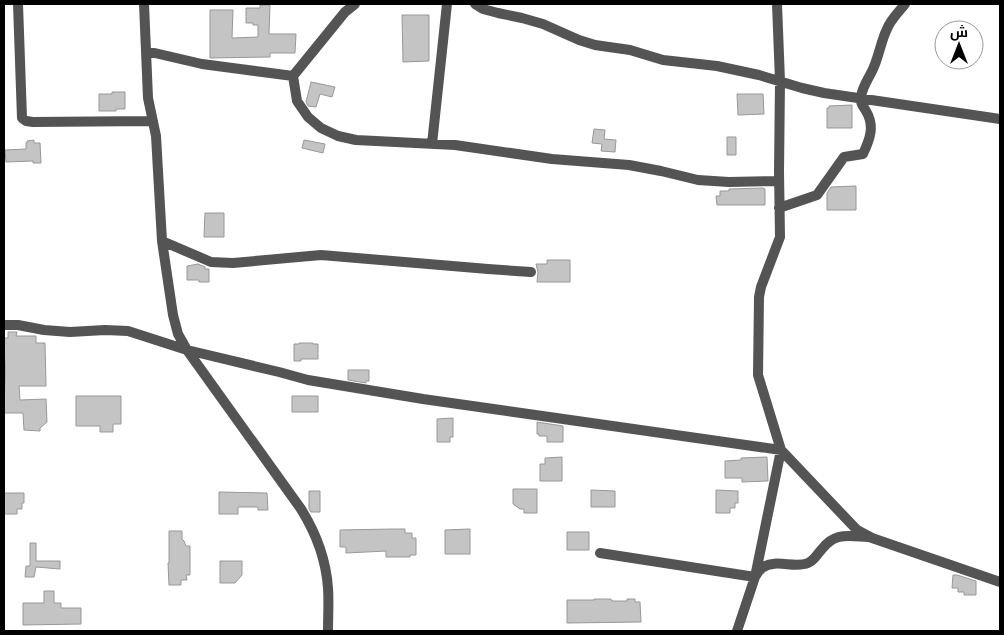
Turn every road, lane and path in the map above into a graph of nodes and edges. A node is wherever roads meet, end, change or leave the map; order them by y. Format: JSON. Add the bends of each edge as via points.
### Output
{"nodes":[{"id":1,"x":18,"y":4,"type":"edge"},
{"id":2,"x":144,"y":4,"type":"edge"},
{"id":3,"x":355,"y":4,"type":"edge"},
{"id":4,"x":447,"y":4,"type":"edge"},
{"id":5,"x":475,"y":4,"type":"edge"},
{"id":6,"x":777,"y":4,"type":"edge"},
{"id":7,"x":905,"y":4,"type":"edge"},
{"id":8,"x":146,"y":51,"type":"junction"},
{"id":9,"x":293,"y":76,"type":"junction"},
{"id":10,"x":780,"y":81,"type":"junction"},
{"id":11,"x":860,"y":98,"type":"junction"},
{"id":12,"x":1000,"y":119,"type":"edge"},
{"id":13,"x":152,"y":121,"type":"junction"},
{"id":14,"x":432,"y":144,"type":"junction"},
{"id":15,"x":779,"y":182,"type":"junction"},
{"id":16,"x":780,"y":208,"type":"junction"},
{"id":17,"x":162,"y":241,"type":"junction"},
{"id":18,"x":531,"y":272,"type":"dead end"},
{"id":19,"x":4,"y":325,"type":"edge"},
{"id":20,"x":187,"y":350,"type":"junction"},
{"id":21,"x":781,"y":450,"type":"junction"},
{"id":22,"x":872,"y":538,"type":"junction"},
{"id":23,"x":600,"y":553,"type":"dead end"},
{"id":24,"x":755,"y":577,"type":"junction"},
{"id":25,"x":1000,"y":582,"type":"edge"},
{"id":26,"x":328,"y":631,"type":"edge"},
{"id":27,"x":737,"y":631,"type":"edge"}],
"edges":[{"from":1,"to":13,"type":"street","via":[[22,118],[33,122]]},
{"from":2,"to":8,"type":"street"},
{"from":3,"to":9,"type":"street"},
{"from":4,"to":14,"type":"street"},
{"from":5,"to":10,"type":"street","via":[[483,9],[543,24],[595,45],[630,50],[663,60],[717,66]]},
{"from":6,"to":10,"type":"street"},
{"from":7,"to":11,"type":"street","via":[[887,28]]},
{"from":8,"to":9,"type":"street","via":[[202,64]]},
{"from":8,"to":13,"type":"street"},
{"from":9,"to":14,"type":"street","via":[[297,101],[321,128],[356,140]]},
{"from":10,"to":11,"type":"street","via":[[824,93]]},
{"from":10,"to":15,"type":"street"},
{"from":11,"to":12,"type":"street"},
{"from":11,"to":16,"type":"street","via":[[871,123],[869,142],[863,154],[844,157],[817,195]]},
{"from":13,"to":17,"type":"street","via":[[156,136]]},
{"from":14,"to":15,"type":"street","via":[[629,165],[698,180]]},
{"from":15,"to":16,"type":"street"},
{"from":16,"to":21,"type":"street","via":[[780,237],[761,287],[758,375]]},
{"from":17,"to":18,"type":"street","via":[[211,262],[322,255]]},
{"from":17,"to":20,"type":"street","via":[[173,315]]},
{"from":19,"to":20,"type":"street","via":[[70,332],[128,331]]},
{"from":20,"to":21,"type":"street","via":[[308,380]]},
{"from":20,"to":26,"type":"street","via":[[313,530],[327,576]]},
{"from":21,"to":22,"type":"street","via":[[857,530]]},
{"from":21,"to":24,"type":"street"},
{"from":22,"to":24,"type":"street","via":[[842,535],[832,539],[807,564],[768,565],[761,568]]},
{"from":22,"to":25,"type":"street"},
{"from":23,"to":24,"type":"street"},
{"from":24,"to":27,"type":"street"}]}
